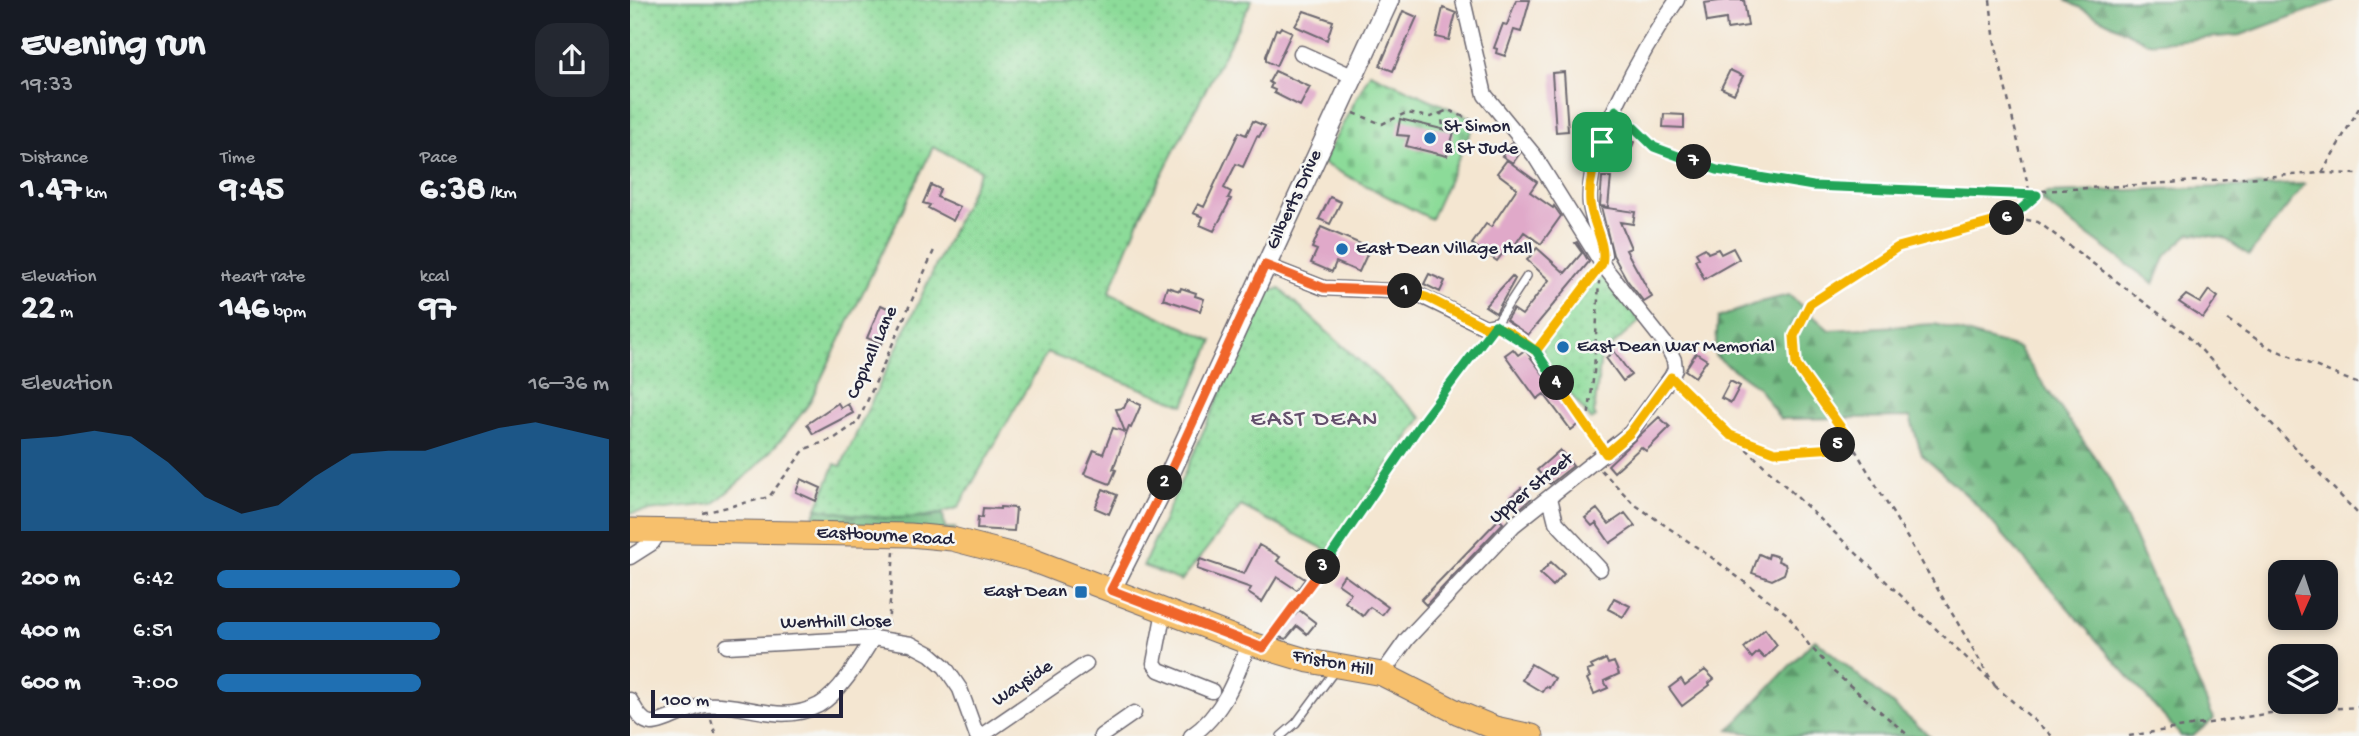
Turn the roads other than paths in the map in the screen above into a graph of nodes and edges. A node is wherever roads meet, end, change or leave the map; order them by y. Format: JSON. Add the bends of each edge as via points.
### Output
{"nodes":[{"id":1,"x":1389,"y":0,"type":"edge"},
{"id":2,"x":1463,"y":0,"type":"edge"},
{"id":3,"x":1677,"y":0,"type":"edge"},
{"id":4,"x":1301,"y":53,"type":"dead end"},
{"id":5,"x":1352,"y":76,"type":"junction"},
{"id":6,"x":1602,"y":264,"type":"junction"},
{"id":7,"x":1265,"y":265,"type":"junction"},
{"id":8,"x":1527,"y":276,"type":"dead end"},
{"id":9,"x":1495,"y":325,"type":"joint"},
{"id":10,"x":1550,"y":498,"type":"junction"},
{"id":11,"x":630,"y":530,"type":"edge"},
{"id":12,"x":661,"y":530,"type":"junction"},
{"id":13,"x":630,"y":556,"type":"edge"},
{"id":14,"x":1600,"y":569,"type":"dead end"},
{"id":15,"x":1111,"y":590,"type":"junction"},
{"id":16,"x":1164,"y":611,"type":"junction"},
{"id":17,"x":880,"y":639,"type":"junction"},
{"id":18,"x":1256,"y":645,"type":"junction"},
{"id":19,"x":727,"y":646,"type":"dead end"},
{"id":20,"x":1086,"y":664,"type":"dead end"},
{"id":21,"x":1338,"y":666,"type":"junction"},
{"id":22,"x":1382,"y":674,"type":"junction"},
{"id":23,"x":1212,"y":691,"type":"dead end"},
{"id":24,"x":630,"y":700,"type":"edge"},
{"id":25,"x":1134,"y":713,"type":"dead end"},
{"id":26,"x":979,"y":736,"type":"edge"},
{"id":27,"x":1101,"y":736,"type":"edge"},
{"id":28,"x":1191,"y":736,"type":"edge"},
{"id":29,"x":1281,"y":736,"type":"edge"},
{"id":30,"x":1532,"y":736,"type":"edge"}],
"edges":[{"from":1,"to":5,"type":"street","name":"Gilberts Drive"},
{"from":2,"to":6,"type":"street","via":[[1485,95],[1534,155]]},
{"from":3,"to":6,"type":"street","via":[[1642,55],[1592,172],[1593,221],[1605,254]]},
{"from":4,"to":5,"type":"street"},
{"from":5,"to":7,"type":"street","name":"Gilberts Drive"},
{"from":6,"to":10,"type":"street","name":"Upper Street","via":[[1667,346],[1675,369],[1630,433]]},
{"from":7,"to":9,"type":"street","via":[[1324,288],[1413,292],[1485,327]]},
{"from":7,"to":15,"type":"street","name":"Gilberts Drive","via":[[1167,480]]},
{"from":8,"to":9,"type":"lane"},
{"from":10,"to":14,"type":"street","via":[[1556,522]]},
{"from":10,"to":22,"type":"street","name":"Upper Street","via":[[1505,534],[1407,639]]},
{"from":11,"to":12,"type":"main road","name":"Eastbourne Road"},
{"from":12,"to":13,"type":"street","via":[[652,543]]},
{"from":12,"to":15,"type":"main road","name":"Eastbourne Road","via":[[951,539],[1029,559]]},
{"from":15,"to":16,"type":"main road","name":"Eastbourne Road"},
{"from":16,"to":18,"type":"main road","name":"Eastbourne Road"},
{"from":16,"to":23,"type":"street","via":[[1154,663],[1159,670]]},
{"from":17,"to":19,"type":"street","name":"Wenthill Close"},
{"from":17,"to":24,"type":"street","via":[[833,695],[801,712],[766,714],[706,705],[648,723]]},
{"from":17,"to":26,"type":"street","name":"Wenthill Close","via":[[911,644],[945,667],[960,689]]},
{"from":18,"to":21,"type":"main road","name":"Friston Hill"},
{"from":18,"to":28,"type":"street","via":[[1216,714]]},
{"from":20,"to":26,"type":"street","name":"Wayside"},
{"from":21,"to":22,"type":"main road","name":"Friston Hill"},
{"from":21,"to":29,"type":"lane"},
{"from":22,"to":30,"type":"main road","name":"Friston Hill","via":[[1459,713]]},
{"from":25,"to":27,"type":"street"}]}
